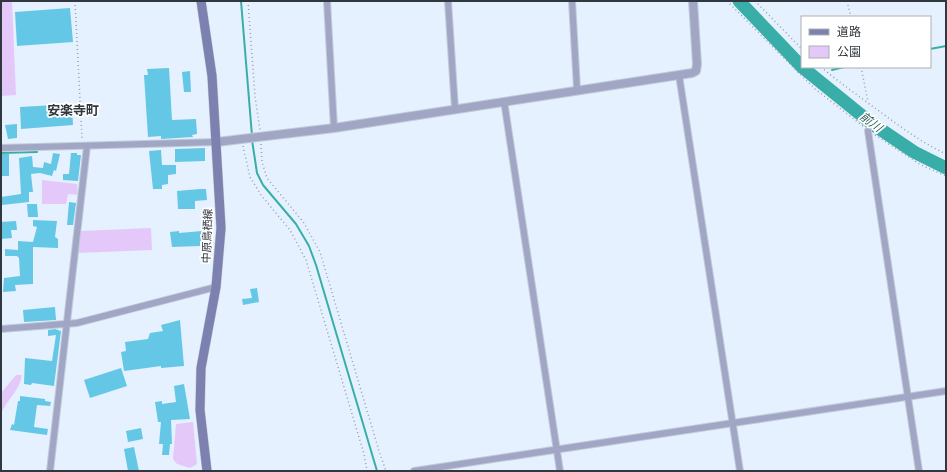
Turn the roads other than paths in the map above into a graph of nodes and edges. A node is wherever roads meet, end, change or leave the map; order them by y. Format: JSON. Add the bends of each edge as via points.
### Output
{"nodes":[{"id":1,"x":201,"y":1,"type":"edge"},
{"id":2,"x":327,"y":1,"type":"edge"},
{"id":3,"x":448,"y":1,"type":"edge"},
{"id":4,"x":572,"y":1,"type":"edge"},
{"id":5,"x":693,"y":1,"type":"edge"},
{"id":6,"x":679,"y":75,"type":"junction"},
{"id":7,"x":577,"y":89,"type":"junction"},
{"id":8,"x":504,"y":101,"type":"junction"},
{"id":9,"x":455,"y":109,"type":"junction"},
{"id":10,"x":334,"y":128,"type":"junction"},
{"id":11,"x":868,"y":131,"type":"road end"},
{"id":12,"x":217,"y":142,"type":"junction"},
{"id":13,"x":84,"y":146,"type":"junction"},
{"id":14,"x":1,"y":148,"type":"edge"},
{"id":15,"x":216,"y":286,"type":"junction"},
{"id":16,"x":67,"y":325,"type":"junction"},
{"id":17,"x":1,"y":329,"type":"edge"},
{"id":18,"x":946,"y":391,"type":"edge"},
{"id":19,"x":908,"y":396,"type":"junction"},
{"id":20,"x":732,"y":423,"type":"junction"},
{"id":21,"x":556,"y":450,"type":"junction"},
{"id":22,"x":50,"y":471,"type":"edge"},
{"id":23,"x":207,"y":471,"type":"edge"},
{"id":24,"x":414,"y":471,"type":"edge"},
{"id":25,"x":560,"y":471,"type":"edge"},
{"id":26,"x":740,"y":471,"type":"edge"},
{"id":27,"x":919,"y":471,"type":"edge"}],
"edges":[{"from":1,"to":12,"type":"main road","name":"中原鳥栖線","via":[[212,76]]},
{"from":2,"to":10,"type":"street"},
{"from":3,"to":9,"type":"street"},
{"from":4,"to":7,"type":"street"},
{"from":5,"to":6,"type":"street","via":[[696,71]]},
{"from":6,"to":7,"type":"street"},
{"from":6,"to":20,"type":"street"},
{"from":7,"to":8,"type":"street"},
{"from":8,"to":9,"type":"street"},
{"from":8,"to":21,"type":"street"},
{"from":9,"to":10,"type":"street"},
{"from":10,"to":12,"type":"street"},
{"from":11,"to":19,"type":"street"},
{"from":12,"to":13,"type":"street"},
{"from":12,"to":15,"type":"main road","name":"中原鳥栖線","via":[[221,228]]},
{"from":13,"to":14,"type":"street"},
{"from":13,"to":16,"type":"street"},
{"from":15,"to":16,"type":"street"},
{"from":15,"to":23,"type":"main road","name":"中原鳥栖線","via":[[201,368],[200,417]]},
{"from":16,"to":17,"type":"street"},
{"from":16,"to":22,"type":"street"},
{"from":18,"to":19,"type":"street"},
{"from":19,"to":20,"type":"street"},
{"from":19,"to":27,"type":"street"},
{"from":20,"to":21,"type":"street"},
{"from":20,"to":26,"type":"street"},
{"from":21,"to":24,"type":"street"},
{"from":21,"to":25,"type":"street"}]}
